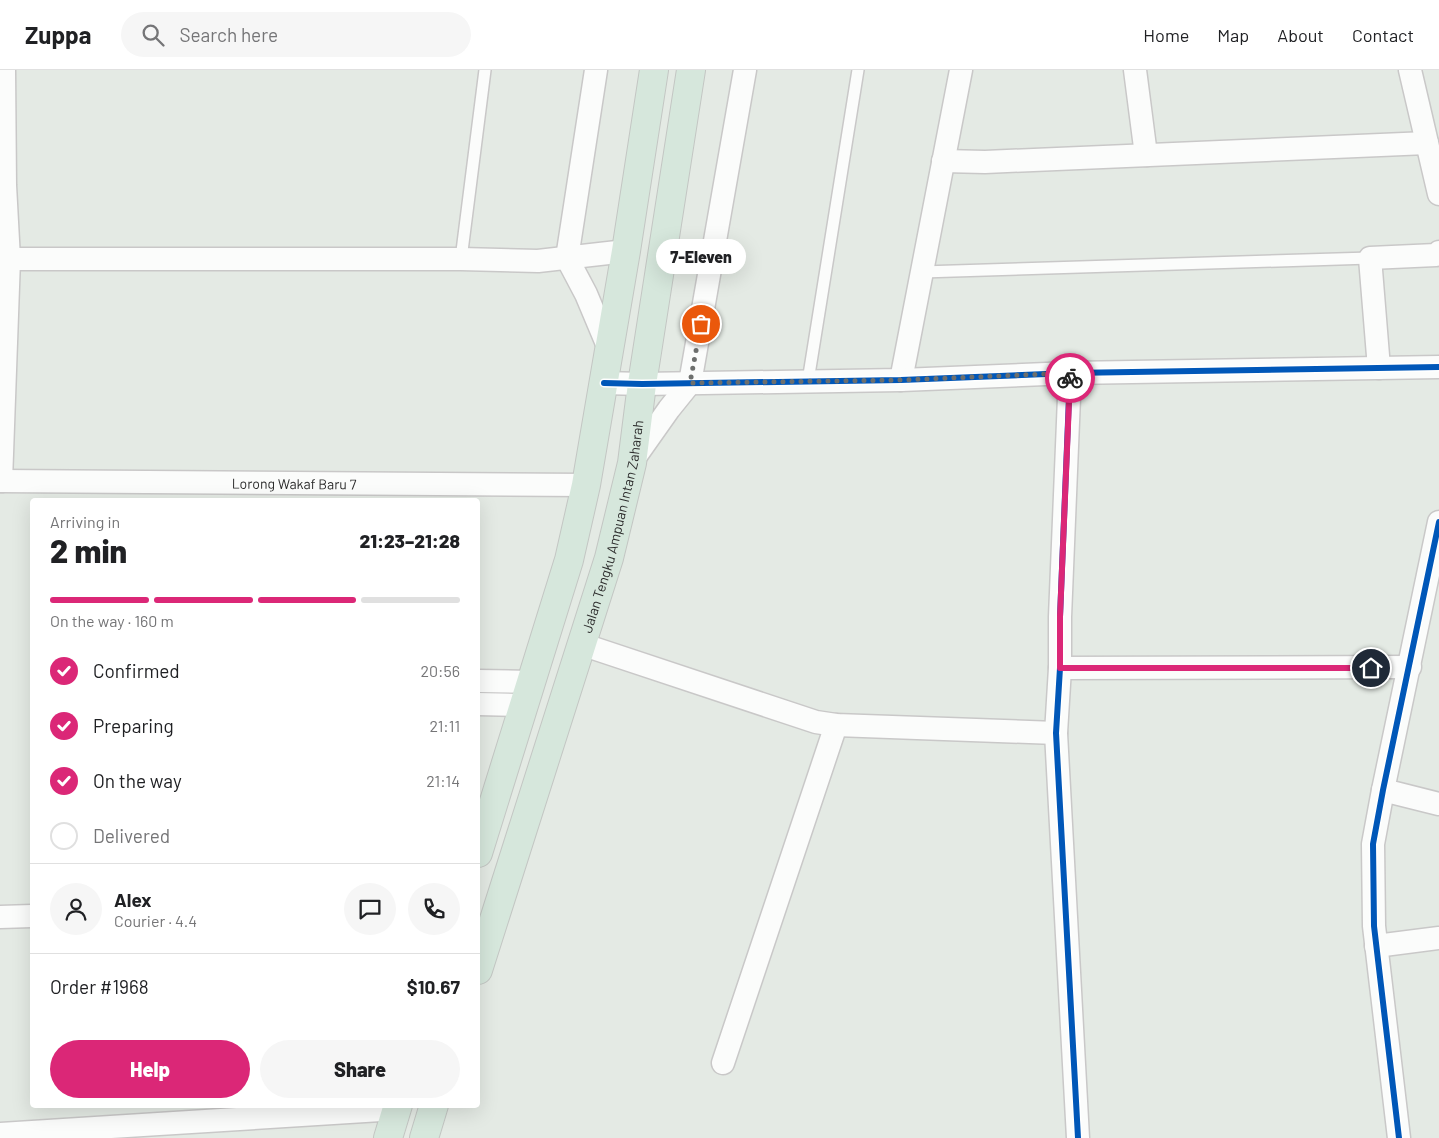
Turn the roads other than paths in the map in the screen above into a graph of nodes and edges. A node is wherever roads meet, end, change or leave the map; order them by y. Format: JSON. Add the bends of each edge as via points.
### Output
{"nodes":[{"id":1,"x":4,"y":70,"type":"edge"},
{"id":2,"x":486,"y":70,"type":"edge"},
{"id":3,"x":596,"y":70,"type":"edge"},
{"id":4,"x":654,"y":70,"type":"edge"},
{"id":5,"x":691,"y":70,"type":"edge"},
{"id":6,"x":745,"y":70,"type":"edge"},
{"id":7,"x":858,"y":70,"type":"edge"},
{"id":8,"x":961,"y":70,"type":"edge"},
{"id":9,"x":1135,"y":70,"type":"edge"},
{"id":10,"x":1410,"y":70,"type":"edge"},
{"id":11,"x":1427,"y":143,"type":"junction"},
{"id":12,"x":1146,"y":155,"type":"junction"},
{"id":13,"x":943,"y":161,"type":"junction"},
{"id":14,"x":2,"y":185,"type":"edge"},
{"id":15,"x":1439,"y":194,"type":"edge"},
{"id":16,"x":626,"y":251,"type":"junction"},
{"id":17,"x":1439,"y":252,"type":"edge"},
{"id":18,"x":567,"y":258,"type":"junction"},
{"id":19,"x":1370,"y":258,"type":"junction"},
{"id":20,"x":9,"y":259,"type":"junction"},
{"id":21,"x":461,"y":259,"type":"junction"},
{"id":22,"x":922,"y":272,"type":"junction"},
{"id":23,"x":610,"y":352,"type":"junction"},
{"id":24,"x":1439,"y":367,"type":"edge"},
{"id":25,"x":1379,"y":368,"type":"junction"},
{"id":26,"x":1070,"y":373,"type":"junction"},
{"id":27,"x":901,"y":380,"type":"junction"},
{"id":28,"x":808,"y":381,"type":"junction"},
{"id":29,"x":604,"y":383,"type":"junction"},
{"id":30,"x":690,"y":383,"type":"junction"},
{"id":31,"x":642,"y":384,"type":"junction"},
{"id":32,"x":632,"y":460,"type":"junction"},
{"id":33,"x":0,"y":481,"type":"edge"},
{"id":34,"x":586,"y":485,"type":"junction"},
{"id":35,"x":1439,"y":522,"type":"edge"},
{"id":36,"x":582,"y":644,"type":"junction"},
{"id":37,"x":1410,"y":667,"type":"junction"},
{"id":38,"x":1060,"y":668,"type":"junction"},
{"id":39,"x":480,"y":681,"type":"edge"},
{"id":40,"x":528,"y":693,"type":"junction"},
{"id":41,"x":480,"y":704,"type":"edge"},
{"id":42,"x":836,"y":725,"type":"junction"},
{"id":43,"x":1056,"y":733,"type":"junction"},
{"id":44,"x":1383,"y":790,"type":"junction"},
{"id":45,"x":1439,"y":804,"type":"edge"},
{"id":46,"x":480,"y":847,"type":"edge"},
{"id":47,"x":30,"y":916,"type":"edge"},
{"id":48,"x":0,"y":917,"type":"edge"},
{"id":49,"x":1439,"y":938,"type":"edge"},
{"id":50,"x":1376,"y":946,"type":"junction"},
{"id":51,"x":480,"y":964,"type":"edge"},
{"id":52,"x":723,"y":1063,"type":"dead end"},
{"id":53,"x":382,"y":1108,"type":"edge"},
{"id":54,"x":397,"y":1108,"type":"edge"},
{"id":55,"x":433,"y":1108,"type":"edge"},
{"id":56,"x":0,"y":1134,"type":"edge"},
{"id":57,"x":388,"y":1138,"type":"edge"},
{"id":58,"x":424,"y":1138,"type":"edge"},
{"id":59,"x":1078,"y":1138,"type":"edge"},
{"id":60,"x":1399,"y":1138,"type":"edge"}],
"edges":[{"from":1,"to":14,"type":"street"},
{"from":2,"to":21,"type":"lane"},
{"from":3,"to":18,"type":"street"},
{"from":4,"to":16,"type":"main road"},
{"from":5,"to":31,"type":"main road","name":"Jalan Tengku Ampuan Intan Zaharah"},
{"from":6,"to":30,"type":"street"},
{"from":7,"to":28,"type":"lane"},
{"from":8,"to":13,"type":"street"},
{"from":9,"to":12,"type":"street"},
{"from":10,"to":11,"type":"street"},
{"from":11,"to":12,"type":"street"},
{"from":11,"to":15,"type":"street"},
{"from":12,"to":13,"type":"street"},
{"from":13,"to":22,"type":"street"},
{"from":14,"to":20,"type":"street"},
{"from":16,"to":18,"type":"street"},
{"from":16,"to":23,"type":"main road"},
{"from":17,"to":19,"type":"street","via":[[1436,255]]},
{"from":18,"to":21,"type":"street","via":[[538,261]]},
{"from":18,"to":23,"type":"street"},
{"from":19,"to":22,"type":"lane"},
{"from":19,"to":25,"type":"street"},
{"from":20,"to":21,"type":"street"},
{"from":20,"to":33,"type":"street"},
{"from":22,"to":27,"type":"street"},
{"from":23,"to":29,"type":"main road"},
{"from":24,"to":25,"type":"street"},
{"from":25,"to":26,"type":"street"},
{"from":26,"to":27,"type":"street"},
{"from":26,"to":38,"type":"street"},
{"from":27,"to":28,"type":"street"},
{"from":28,"to":30,"type":"street"},
{"from":29,"to":31,"type":"street"},
{"from":29,"to":34,"type":"main road"},
{"from":30,"to":31,"type":"street"},
{"from":30,"to":32,"type":"street"},
{"from":31,"to":32,"type":"main road","name":"Jalan Tengku Ampuan Intan Zaharah"},
{"from":32,"to":36,"type":"main road","name":"Jalan Tengku Ampuan Intan Zaharah","via":[[609,558]]},
{"from":33,"to":34,"type":"street","name":"Lorong Wakaf Baru 7"},
{"from":34,"to":40,"type":"main road","via":[[569,560]]},
{"from":35,"to":37,"type":"street"},
{"from":36,"to":42,"type":"street","via":[[798,717]]},
{"from":36,"to":51,"type":"main road","name":"Jalan Tengku Ampuan Intan Zaharah"},
{"from":37,"to":38,"type":"street"},
{"from":37,"to":44,"type":"street"},
{"from":38,"to":43,"type":"street"},
{"from":39,"to":40,"type":"street"},
{"from":40,"to":41,"type":"street"},
{"from":40,"to":46,"type":"main road"},
{"from":42,"to":43,"type":"street"},
{"from":42,"to":52,"type":"street"},
{"from":43,"to":59,"type":"street"},
{"from":44,"to":45,"type":"street"},
{"from":44,"to":50,"type":"street","via":[[1374,844]]},
{"from":47,"to":48,"type":"street"},
{"from":49,"to":50,"type":"street"},
{"from":50,"to":60,"type":"street"},
{"from":53,"to":56,"type":"street"},
{"from":54,"to":57,"type":"main road"},
{"from":55,"to":58,"type":"main road"}]}
